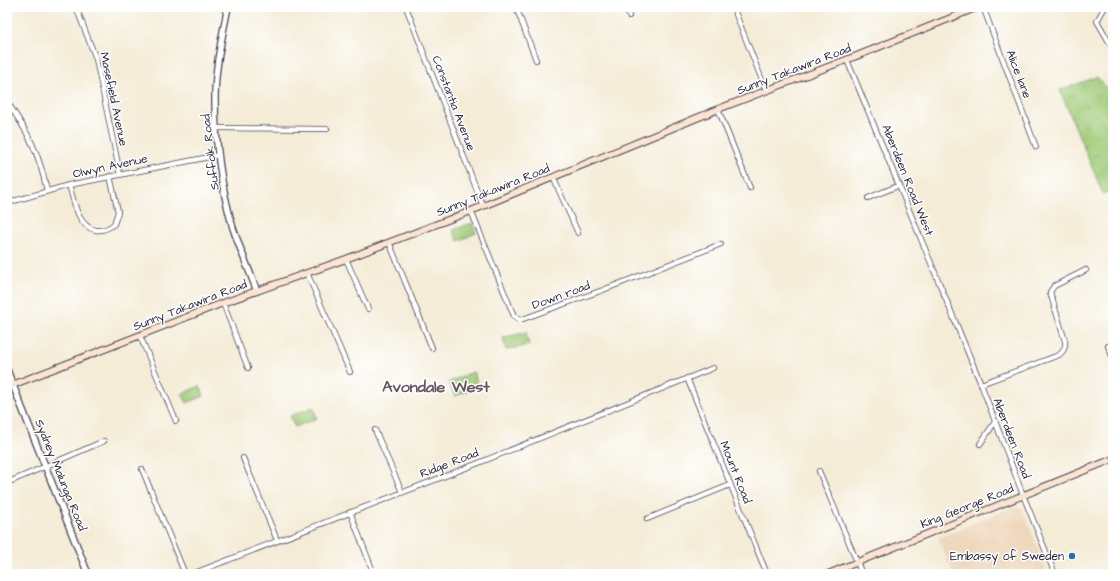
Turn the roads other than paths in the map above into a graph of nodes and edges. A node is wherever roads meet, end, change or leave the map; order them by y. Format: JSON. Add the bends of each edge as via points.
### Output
{"nodes":[{"id":1,"x":76,"y":7,"type":"edge"},
{"id":2,"x":228,"y":7,"type":"edge"},
{"id":3,"x":406,"y":7,"type":"edge"},
{"id":4,"x":516,"y":7,"type":"edge"},
{"id":5,"x":625,"y":7,"type":"edge"},
{"id":6,"x":733,"y":7,"type":"edge"},
{"id":7,"x":978,"y":7,"type":"edge"},
{"id":8,"x":983,"y":7,"type":"edge"},
{"id":9,"x":1105,"y":7,"type":"edge"},
{"id":10,"x":629,"y":16,"type":"dead end"},
{"id":11,"x":1112,"y":47,"type":"edge"},
{"id":12,"x":536,"y":60,"type":"dead end"},
{"id":13,"x":847,"y":60,"type":"junction"},
{"id":14,"x":766,"y":90,"type":"junction"},
{"id":15,"x":7,"y":102,"type":"edge"},
{"id":16,"x":718,"y":110,"type":"junction"},
{"id":17,"x":216,"y":128,"type":"junction"},
{"id":18,"x":327,"y":129,"type":"dead end"},
{"id":19,"x":1036,"y":147,"type":"dead end"},
{"id":20,"x":219,"y":155,"type":"junction"},
{"id":21,"x":120,"y":174,"type":"junction"},
{"id":22,"x":110,"y":176,"type":"junction"},
{"id":23,"x":553,"y":177,"type":"junction"},
{"id":24,"x":69,"y":185,"type":"junction"},
{"id":25,"x":900,"y":185,"type":"junction"},
{"id":26,"x":750,"y":188,"type":"dead end"},
{"id":27,"x":47,"y":191,"type":"junction"},
{"id":28,"x":868,"y":198,"type":"dead end"},
{"id":29,"x":7,"y":202,"type":"edge"},
{"id":30,"x":483,"y":206,"type":"junction"},
{"id":31,"x":471,"y":211,"type":"junction"},
{"id":32,"x":578,"y":233,"type":"dead end"},
{"id":33,"x":389,"y":242,"type":"junction"},
{"id":34,"x":721,"y":244,"type":"dead end"},
{"id":35,"x":346,"y":259,"type":"junction"},
{"id":36,"x":1086,"y":270,"type":"dead end"},
{"id":37,"x":307,"y":273,"type":"junction"},
{"id":38,"x":257,"y":291,"type":"junction"},
{"id":39,"x":223,"y":304,"type":"junction"},
{"id":40,"x":368,"y":309,"type":"dead end"},
{"id":41,"x":950,"y":309,"type":"joint"},
{"id":42,"x":140,"y":336,"type":"junction"},
{"id":43,"x":1108,"y":346,"type":"dead end"},
{"id":44,"x":432,"y":348,"type":"dead end"},
{"id":45,"x":1113,"y":358,"type":"edge"},
{"id":46,"x":248,"y":368,"type":"dead end"},
{"id":47,"x":713,"y":368,"type":"dead end"},
{"id":48,"x":7,"y":370,"type":"edge"},
{"id":49,"x":350,"y":372,"type":"dead end"},
{"id":50,"x":687,"y":378,"type":"junction"},
{"id":51,"x":981,"y":384,"type":"junction"},
{"id":52,"x":10,"y":386,"type":"edge"},
{"id":53,"x":176,"y":421,"type":"dead end"},
{"id":54,"x":995,"y":422,"type":"junction"},
{"id":55,"x":375,"y":430,"type":"dead end"},
{"id":56,"x":104,"y":441,"type":"dead end"},
{"id":57,"x":980,"y":444,"type":"dead end"},
{"id":58,"x":243,"y":458,"type":"dead end"},
{"id":59,"x":1113,"y":459,"type":"edge"},
{"id":60,"x":45,"y":466,"type":"junction"},
{"id":61,"x":142,"y":469,"type":"dead end"},
{"id":62,"x":819,"y":471,"type":"dead end"},
{"id":63,"x":7,"y":483,"type":"edge"},
{"id":64,"x":730,"y":485,"type":"junction"},
{"id":65,"x":402,"y":492,"type":"junction"},
{"id":66,"x":1023,"y":495,"type":"junction"},
{"id":67,"x":350,"y":512,"type":"junction"},
{"id":68,"x":647,"y":519,"type":"dead end"},
{"id":69,"x":277,"y":540,"type":"junction"},
{"id":70,"x":857,"y":562,"type":"junction"},
{"id":71,"x":88,"y":574,"type":"edge"},
{"id":72,"x":185,"y":574,"type":"edge"},
{"id":73,"x":192,"y":574,"type":"edge"},
{"id":74,"x":374,"y":574,"type":"edge"},
{"id":75,"x":766,"y":574,"type":"edge"},
{"id":76,"x":828,"y":574,"type":"edge"},
{"id":77,"x":862,"y":574,"type":"edge"},
{"id":78,"x":1055,"y":574,"type":"edge"}],
"edges":[{"from":1,"to":21,"type":"street","name":"Masefield Avenue","via":[[96,59]]},
{"from":2,"to":17,"type":"street","name":"Suffolk Road","via":[[215,97]]},
{"from":3,"to":30,"type":"street","name":"Constantia Avenue"},
{"from":4,"to":12,"type":"street"},
{"from":5,"to":10,"type":"street"},
{"from":6,"to":14,"type":"street"},
{"from":7,"to":13,"type":"main road","name":"Sunny Takawira Road"},
{"from":8,"to":19,"type":"street","name":"Alice lane"},
{"from":9,"to":11,"type":"street","via":[[1097,21]]},
{"from":13,"to":14,"type":"main road","name":"Sunny Takawira Road"},
{"from":13,"to":25,"type":"street","name":"Aberdeen Road West"},
{"from":14,"to":16,"type":"main road","name":"Sunny Takawira Road"},
{"from":15,"to":27,"type":"street","via":[[27,131],[35,148]]},
{"from":16,"to":23,"type":"main road","name":"Sunny Takawira Road"},
{"from":16,"to":26,"type":"street"},
{"from":17,"to":18,"type":"street"},
{"from":17,"to":20,"type":"street","name":"Suffolk Road"},
{"from":20,"to":21,"type":"street","name":"Olwyn Avenue"},
{"from":20,"to":38,"type":"street","name":"Suffolk Road","via":[[234,229]]},
{"from":21,"to":22,"type":"street","name":"Olwyn Avenue"},
{"from":22,"to":24,"type":"street","name":"Olwyn Avenue"},
{"from":22,"to":24,"type":"street","via":[[118,212],[114,224],[106,229],[90,228],[84,224]]},
{"from":23,"to":30,"type":"main road","name":"Sunny Takawira Road"},
{"from":23,"to":32,"type":"street"},
{"from":24,"to":27,"type":"street","name":"Olwyn Avenue"},
{"from":25,"to":28,"type":"street"},
{"from":25,"to":41,"type":"street","name":"Aberdeen Road West"},
{"from":27,"to":29,"type":"street","name":"Olwyn Avenue"},
{"from":30,"to":31,"type":"main road","name":"Sunny Takawira Road"},
{"from":31,"to":33,"type":"main road","name":"Sunny Takawira Road"},
{"from":31,"to":34,"type":"street","name":"Down road","via":[[514,316],[520,320]]},
{"from":33,"to":35,"type":"main road","name":"Sunny Takawira Road"},
{"from":33,"to":44,"type":"street"},
{"from":35,"to":37,"type":"main road","name":"Sunny Takawira Road"},
{"from":35,"to":40,"type":"street"},
{"from":36,"to":51,"type":"street","via":[[1054,286],[1050,292],[1065,341],[1062,352]]},
{"from":37,"to":38,"type":"main road","name":"Sunny Takawira Road"},
{"from":37,"to":49,"type":"street"},
{"from":38,"to":39,"type":"main road","name":"Sunny Takawira Road"},
{"from":39,"to":42,"type":"main road","name":"Sunny Takawira Road"},
{"from":39,"to":46,"type":"street"},
{"from":41,"to":51,"type":"street","name":"Aberdeen Road"},
{"from":42,"to":52,"type":"main road","name":"Sunny Takawira Road"},
{"from":42,"to":53,"type":"street"},
{"from":43,"to":45,"type":"street"},
{"from":47,"to":50,"type":"street","name":"Ridge Road"},
{"from":48,"to":52,"type":"street","name":"Sydney Malunga Road"},
{"from":50,"to":64,"type":"street","name":"Mount Road"},
{"from":50,"to":65,"type":"street","name":"Ridge Road"},
{"from":51,"to":54,"type":"street","name":"Aberdeen Road"},
{"from":52,"to":60,"type":"street","name":"Sydney Malunga Road"},
{"from":54,"to":57,"type":"street"},
{"from":54,"to":66,"type":"street","name":"Aberdeen Road"},
{"from":55,"to":65,"type":"street"},
{"from":56,"to":60,"type":"street"},
{"from":58,"to":69,"type":"street"},
{"from":59,"to":66,"type":"main road","name":"King George Road"},
{"from":60,"to":63,"type":"street"},
{"from":60,"to":71,"type":"street","name":"Sydney Malunga Road"},
{"from":61,"to":72,"type":"street"},
{"from":62,"to":70,"type":"street"},
{"from":64,"to":68,"type":"street"},
{"from":64,"to":75,"type":"street","name":"Mount Road"},
{"from":65,"to":67,"type":"street","name":"Ridge Road"},
{"from":66,"to":70,"type":"main road","name":"King George Road"},
{"from":66,"to":78,"type":"street","name":"Aberdeen Road"},
{"from":67,"to":69,"type":"street","name":"Ridge Road"},
{"from":67,"to":74,"type":"street"},
{"from":69,"to":73,"type":"street","name":"Ridge Road"},
{"from":70,"to":76,"type":"main road","name":"King George Road"},
{"from":70,"to":77,"type":"street"}]}
